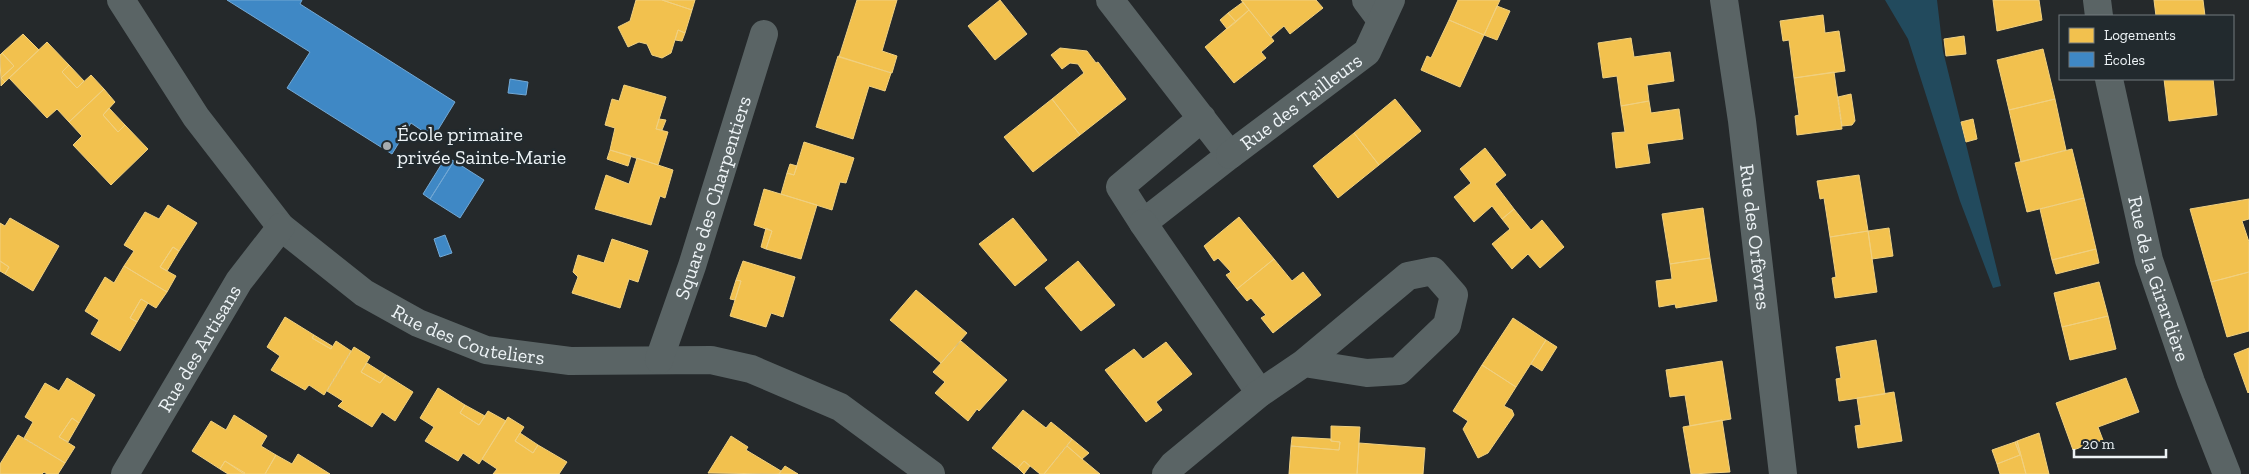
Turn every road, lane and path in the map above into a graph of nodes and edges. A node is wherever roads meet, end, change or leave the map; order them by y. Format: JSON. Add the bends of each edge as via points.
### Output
{"nodes":[{"id":1,"x":121,"y":0,"type":"edge"},
{"id":2,"x":1110,"y":0,"type":"edge"},
{"id":3,"x":1724,"y":0,"type":"edge"},
{"id":4,"x":2097,"y":0,"type":"edge"},
{"id":5,"x":1379,"y":7,"type":"edge"},
{"id":6,"x":2100,"y":15,"type":"edge"},
{"id":7,"x":764,"y":34,"type":"dead end"},
{"id":8,"x":2109,"y":80,"type":"edge"},
{"id":9,"x":1202,"y":118,"type":"junction"},
{"id":10,"x":1230,"y":156,"type":"junction"},
{"id":11,"x":1144,"y":223,"type":"junction"},
{"id":12,"x":281,"y":227,"type":"junction"},
{"id":13,"x":659,"y":360,"type":"junction"},
{"id":14,"x":1304,"y":363,"type":"junction"},
{"id":15,"x":1260,"y":393,"type":"junction"},
{"id":16,"x":126,"y":474,"type":"edge"},
{"id":17,"x":931,"y":474,"type":"edge"},
{"id":18,"x":1166,"y":474,"type":"edge"},
{"id":19,"x":1783,"y":474,"type":"edge"},
{"id":20,"x":2227,"y":474,"type":"edge"}],
"edges":[{"from":1,"to":12,"type":"street","name":"Rue des Couteliers","via":[[196,117]]},
{"from":2,"to":9,"type":"street","name":"Rue des Tailleurs"},
{"from":3,"to":19,"type":"street","name":"Rue des Orfèvres","via":[[1744,131]]},
{"from":4,"to":6,"type":"street"},
{"from":5,"to":10,"type":"street","name":"Rue des Tailleurs","via":[[1367,52]]},
{"from":7,"to":13,"type":"street","name":"Square des Charpentiers","via":[[692,266]]},
{"from":8,"to":20,"type":"street","name":"Rue de la Girardière","via":[[2149,260]]},
{"from":9,"to":10,"type":"street","name":"Rue des Tailleurs"},
{"from":9,"to":11,"type":"street","via":[[1120,187]]},
{"from":10,"to":11,"type":"street","name":"Rue des Tailleurs"},
{"from":11,"to":15,"type":"street"},
{"from":12,"to":13,"type":"street","name":"Rue des Couteliers","via":[[364,294],[418,323],[486,350],[570,361]]},
{"from":12,"to":16,"type":"street","name":"Rue des Artisans","via":[[239,281]]},
{"from":13,"to":17,"type":"street","name":"Rue des Couteliers","via":[[711,360],[751,369],[840,407]]},
{"from":14,"to":14,"type":"street","via":[[1367,373],[1399,372],[1447,325],[1454,295],[1433,271],[1408,276]]},
{"from":14,"to":15,"type":"street"},
{"from":15,"to":18,"type":"street"}]}
